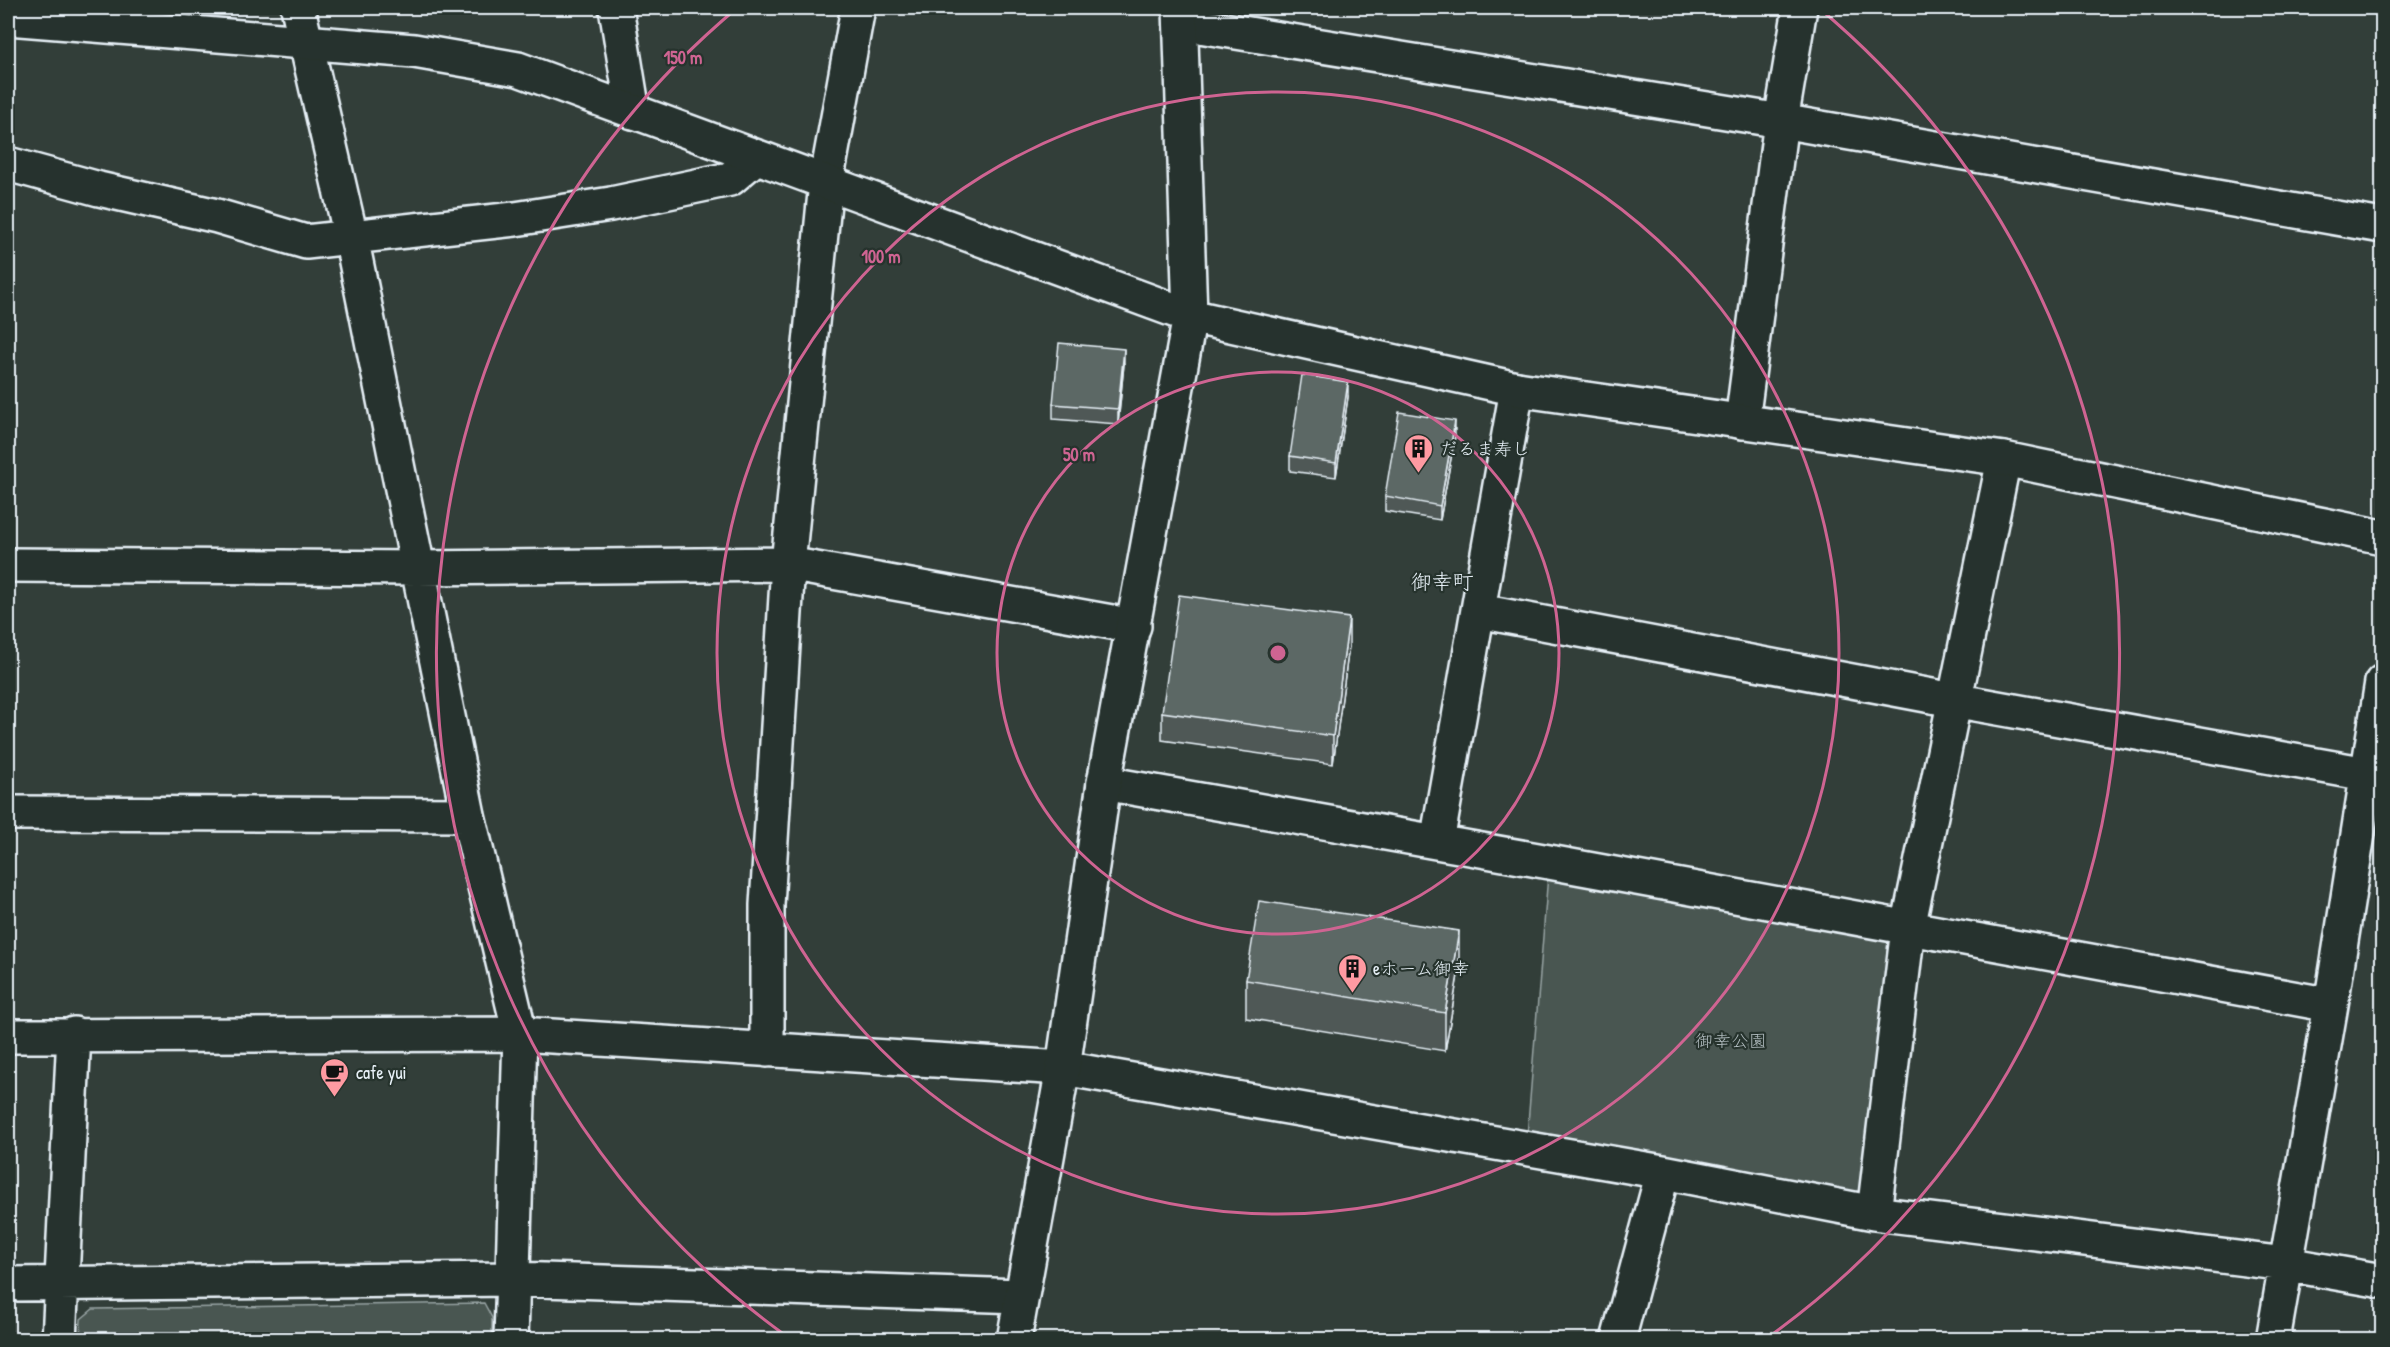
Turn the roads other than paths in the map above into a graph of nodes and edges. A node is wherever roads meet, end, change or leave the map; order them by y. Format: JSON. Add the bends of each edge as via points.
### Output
{"nodes":[{"id":1,"x":298,"y":8,"type":"edge"},
{"id":2,"x":616,"y":8,"type":"edge"},
{"id":3,"x":858,"y":8,"type":"edge"},
{"id":4,"x":1800,"y":8,"type":"edge"},
{"id":5,"x":28,"y":15,"type":"edge"},
{"id":6,"x":1180,"y":15,"type":"edge"},
{"id":7,"x":307,"y":42,"type":"junction"},
{"id":8,"x":633,"y":112,"type":"junction"},
{"id":9,"x":1781,"y":121,"type":"junction"},
{"id":10,"x":756,"y":157,"type":"junction"},
{"id":11,"x":8,"y":164,"type":"edge"},
{"id":12,"x":826,"y":183,"type":"junction"},
{"id":13,"x":2382,"y":226,"type":"edge"},
{"id":14,"x":351,"y":237,"type":"junction"},
{"id":15,"x":1190,"y":316,"type":"junction"},
{"id":16,"x":1517,"y":388,"type":"junction"},
{"id":17,"x":1742,"y":422,"type":"junction"},
{"id":18,"x":2004,"y":459,"type":"junction"},
{"id":19,"x":2382,"y":537,"type":"edge"},
{"id":20,"x":788,"y":564,"type":"junction"},
{"id":21,"x":8,"y":565,"type":"edge"},
{"id":22,"x":418,"y":568,"type":"junction"},
{"id":23,"x":1479,"y":611,"type":"junction"},
{"id":24,"x":1134,"y":626,"type":"junction"},
{"id":25,"x":2382,"y":682,"type":"edge"},
{"id":26,"x":1953,"y":700,"type":"junction"},
{"id":27,"x":2367,"y":774,"type":"junction"},
{"id":28,"x":1104,"y":783,"type":"junction"},
{"id":29,"x":8,"y":813,"type":"edge"},
{"id":30,"x":468,"y":815,"type":"junction"},
{"id":31,"x":1437,"y":842,"type":"junction"},
{"id":32,"x":1908,"y":928,"type":"junction"},
{"id":33,"x":2331,"y":1005,"type":"junction"},
{"id":34,"x":74,"y":1034,"type":"junction"},
{"id":35,"x":520,"y":1034,"type":"junction"},
{"id":36,"x":8,"y":1036,"type":"edge"},
{"id":37,"x":767,"y":1050,"type":"junction"},
{"id":38,"x":1063,"y":1068,"type":"junction"},
{"id":39,"x":1663,"y":1172,"type":"junction"},
{"id":40,"x":1874,"y":1213,"type":"junction"},
{"id":41,"x":2286,"y":1264,"type":"junction"},
{"id":42,"x":513,"y":1279,"type":"junction"},
{"id":43,"x":2382,"y":1281,"type":"edge"},
{"id":44,"x":8,"y":1284,"type":"edge"},
{"id":45,"x":61,"y":1284,"type":"junction"},
{"id":46,"x":1021,"y":1296,"type":"junction"},
{"id":47,"x":59,"y":1340,"type":"edge"},
{"id":48,"x":511,"y":1340,"type":"edge"},
{"id":49,"x":1014,"y":1340,"type":"edge"},
{"id":50,"x":1618,"y":1340,"type":"edge"},
{"id":51,"x":2273,"y":1340,"type":"edge"}],
"edges":[{"from":1,"to":7,"type":"street"},
{"from":2,"to":8,"type":"street"},
{"from":3,"to":12,"type":"street"},
{"from":4,"to":9,"type":"street"},
{"from":5,"to":7,"type":"street"},
{"from":6,"to":9,"type":"street"},
{"from":6,"to":15,"type":"street"},
{"from":7,"to":8,"type":"street","via":[[414,51],[518,69]]},
{"from":7,"to":14,"type":"street"},
{"from":8,"to":10,"type":"street"},
{"from":9,"to":13,"type":"street"},
{"from":9,"to":17,"type":"street"},
{"from":10,"to":12,"type":"street"},
{"from":10,"to":14,"type":"street","via":[[730,179],[611,204]]},
{"from":11,"to":14,"type":"street","via":[[306,242]]},
{"from":12,"to":15,"type":"street"},
{"from":12,"to":20,"type":"street"},
{"from":14,"to":22,"type":"street"},
{"from":15,"to":16,"type":"street"},
{"from":15,"to":24,"type":"street"},
{"from":16,"to":17,"type":"street"},
{"from":16,"to":23,"type":"street"},
{"from":17,"to":18,"type":"street"},
{"from":18,"to":19,"type":"street"},
{"from":18,"to":26,"type":"street"},
{"from":20,"to":22,"type":"street"},
{"from":20,"to":24,"type":"street"},
{"from":20,"to":37,"type":"street","via":[[767,905]]},
{"from":21,"to":22,"type":"street"},
{"from":22,"to":30,"type":"street"},
{"from":23,"to":26,"type":"street"},
{"from":23,"to":31,"type":"street"},
{"from":24,"to":28,"type":"street"},
{"from":25,"to":27,"type":"street"},
{"from":26,"to":27,"type":"street"},
{"from":26,"to":32,"type":"street"},
{"from":27,"to":33,"type":"street"},
{"from":28,"to":31,"type":"street"},
{"from":28,"to":38,"type":"street"},
{"from":29,"to":30,"type":"street"},
{"from":30,"to":35,"type":"street"},
{"from":31,"to":32,"type":"street"},
{"from":32,"to":33,"type":"street"},
{"from":32,"to":40,"type":"street"},
{"from":33,"to":41,"type":"street"},
{"from":34,"to":35,"type":"street"},
{"from":34,"to":36,"type":"street"},
{"from":34,"to":45,"type":"street"},
{"from":35,"to":37,"type":"street"},
{"from":35,"to":42,"type":"street"},
{"from":37,"to":38,"type":"street"},
{"from":38,"to":39,"type":"street"},
{"from":38,"to":46,"type":"street"},
{"from":39,"to":40,"type":"street"},
{"from":39,"to":50,"type":"street"},
{"from":40,"to":41,"type":"street"},
{"from":41,"to":43,"type":"street"},
{"from":41,"to":51,"type":"street"},
{"from":42,"to":45,"type":"street"},
{"from":42,"to":46,"type":"street"},
{"from":42,"to":48,"type":"street"},
{"from":44,"to":45,"type":"street"},
{"from":45,"to":47,"type":"street"},
{"from":46,"to":49,"type":"street"}]}
